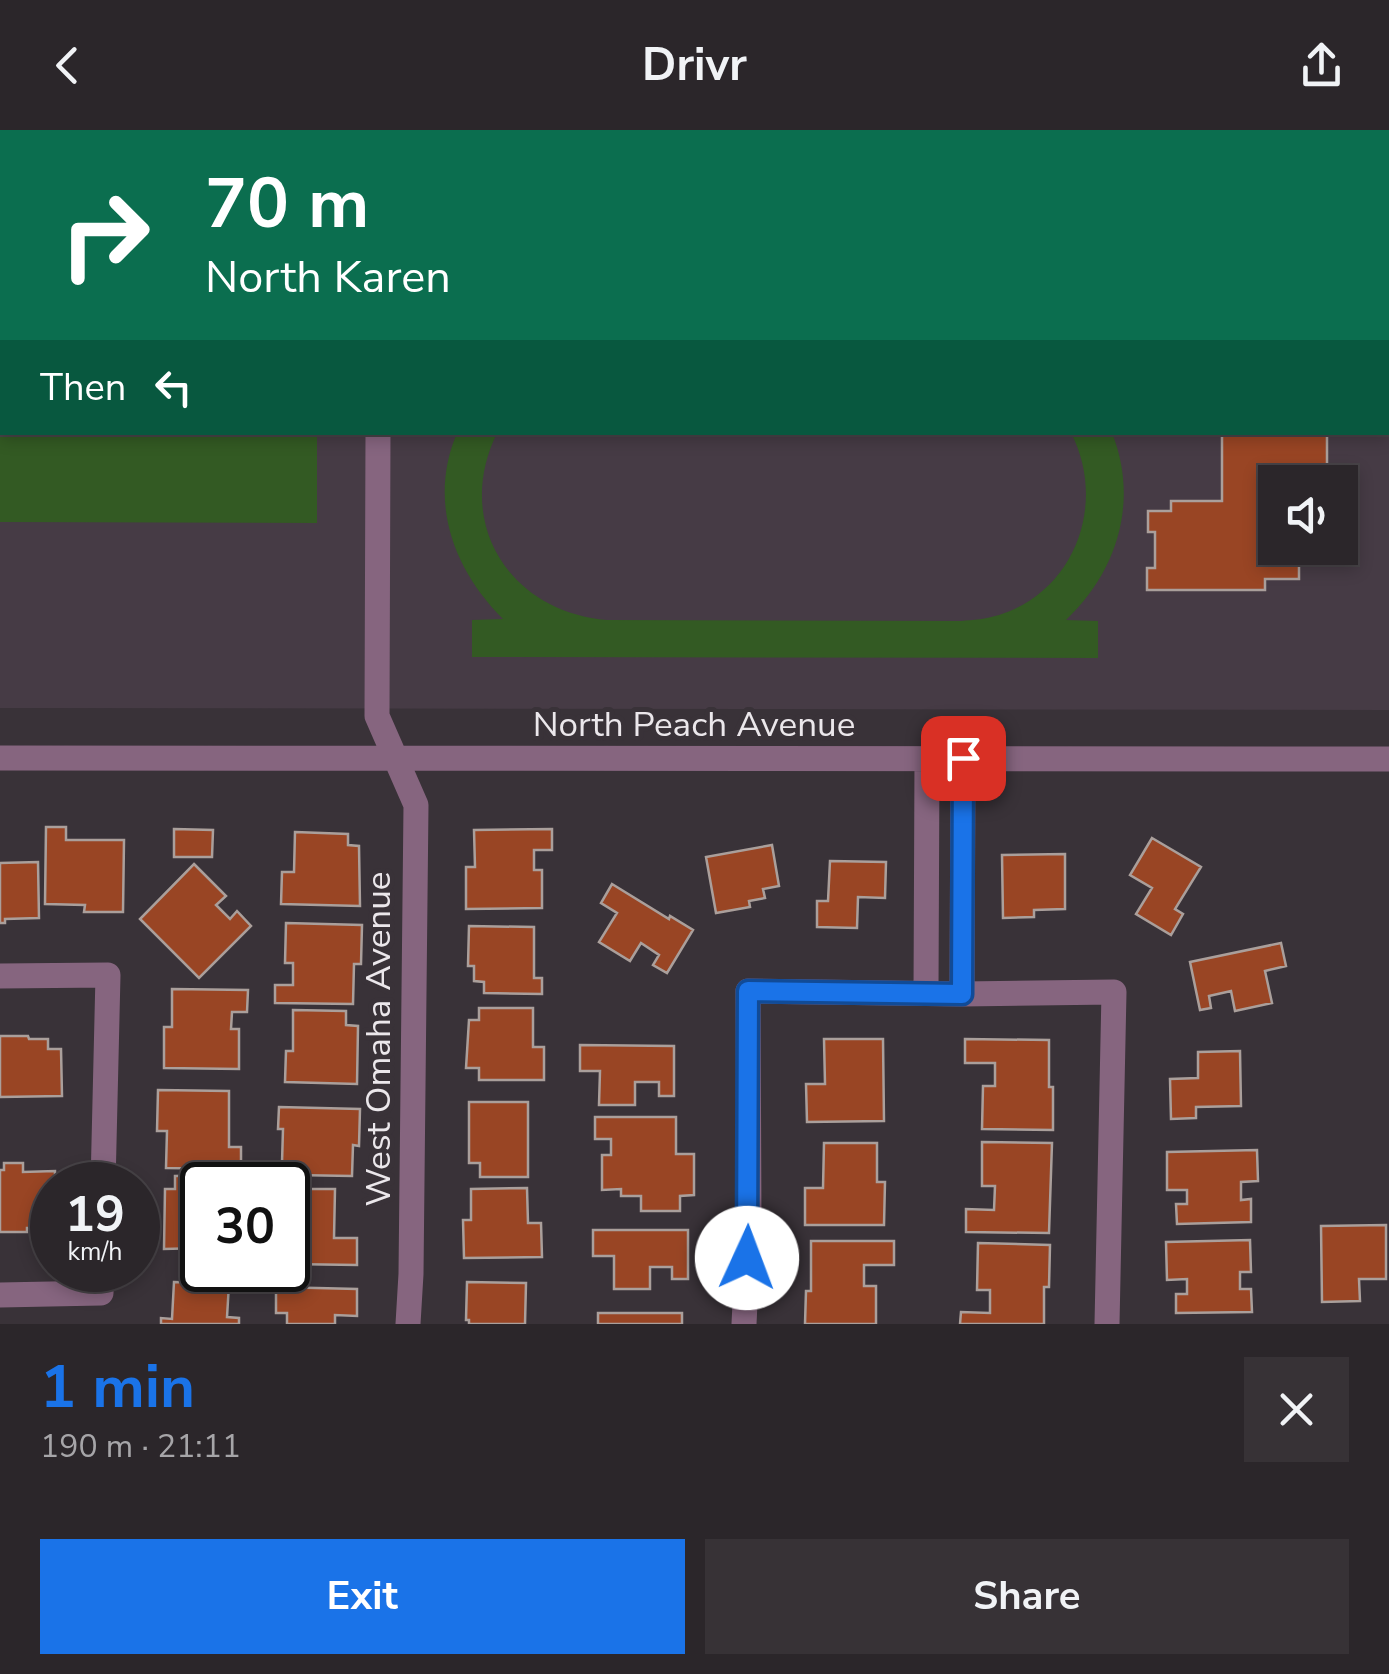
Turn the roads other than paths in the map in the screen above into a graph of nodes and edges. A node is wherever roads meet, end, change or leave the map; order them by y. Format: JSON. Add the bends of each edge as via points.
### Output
{"nodes":[{"id":1,"x":378,"y":435,"type":"edge"},
{"id":2,"x":0,"y":758,"type":"edge"},
{"id":3,"x":963,"y":758,"type":"junction"},
{"id":4,"x":397,"y":759,"type":"junction"},
{"id":5,"x":927,"y":759,"type":"junction"},
{"id":6,"x":1389,"y":759,"type":"edge"},
{"id":7,"x":0,"y":976,"type":"edge"},
{"id":8,"x":926,"y":993,"type":"junction"},
{"id":9,"x":962,"y":994,"type":"junction"},
{"id":10,"x":104,"y":1162,"type":"edge"},
{"id":11,"x":30,"y":1292,"type":"edge"},
{"id":12,"x":0,"y":1296,"type":"edge"},
{"id":13,"x":408,"y":1324,"type":"edge"},
{"id":14,"x":744,"y":1324,"type":"edge"},
{"id":15,"x":1107,"y":1324,"type":"edge"}],
"edges":[{"from":1,"to":4,"type":"street","name":"West Omaha Avenue","via":[[377,716]]},
{"from":2,"to":4,"type":"street","name":"North Peach Avenue"},
{"from":3,"to":5,"type":"street","name":"North Peach Avenue"},
{"from":3,"to":6,"type":"street","name":"North Peach Avenue"},
{"from":3,"to":9,"type":"street"},
{"from":4,"to":5,"type":"street","name":"North Peach Avenue"},
{"from":4,"to":13,"type":"street","name":"West Omaha Avenue","via":[[416,804]]},
{"from":5,"to":8,"type":"street"},
{"from":7,"to":10,"type":"street","via":[[108,975]]},
{"from":8,"to":9,"type":"street"},
{"from":8,"to":14,"type":"street","via":[[748,991]]},
{"from":9,"to":15,"type":"street","via":[[1114,992]]},
{"from":11,"to":12,"type":"street"}]}
